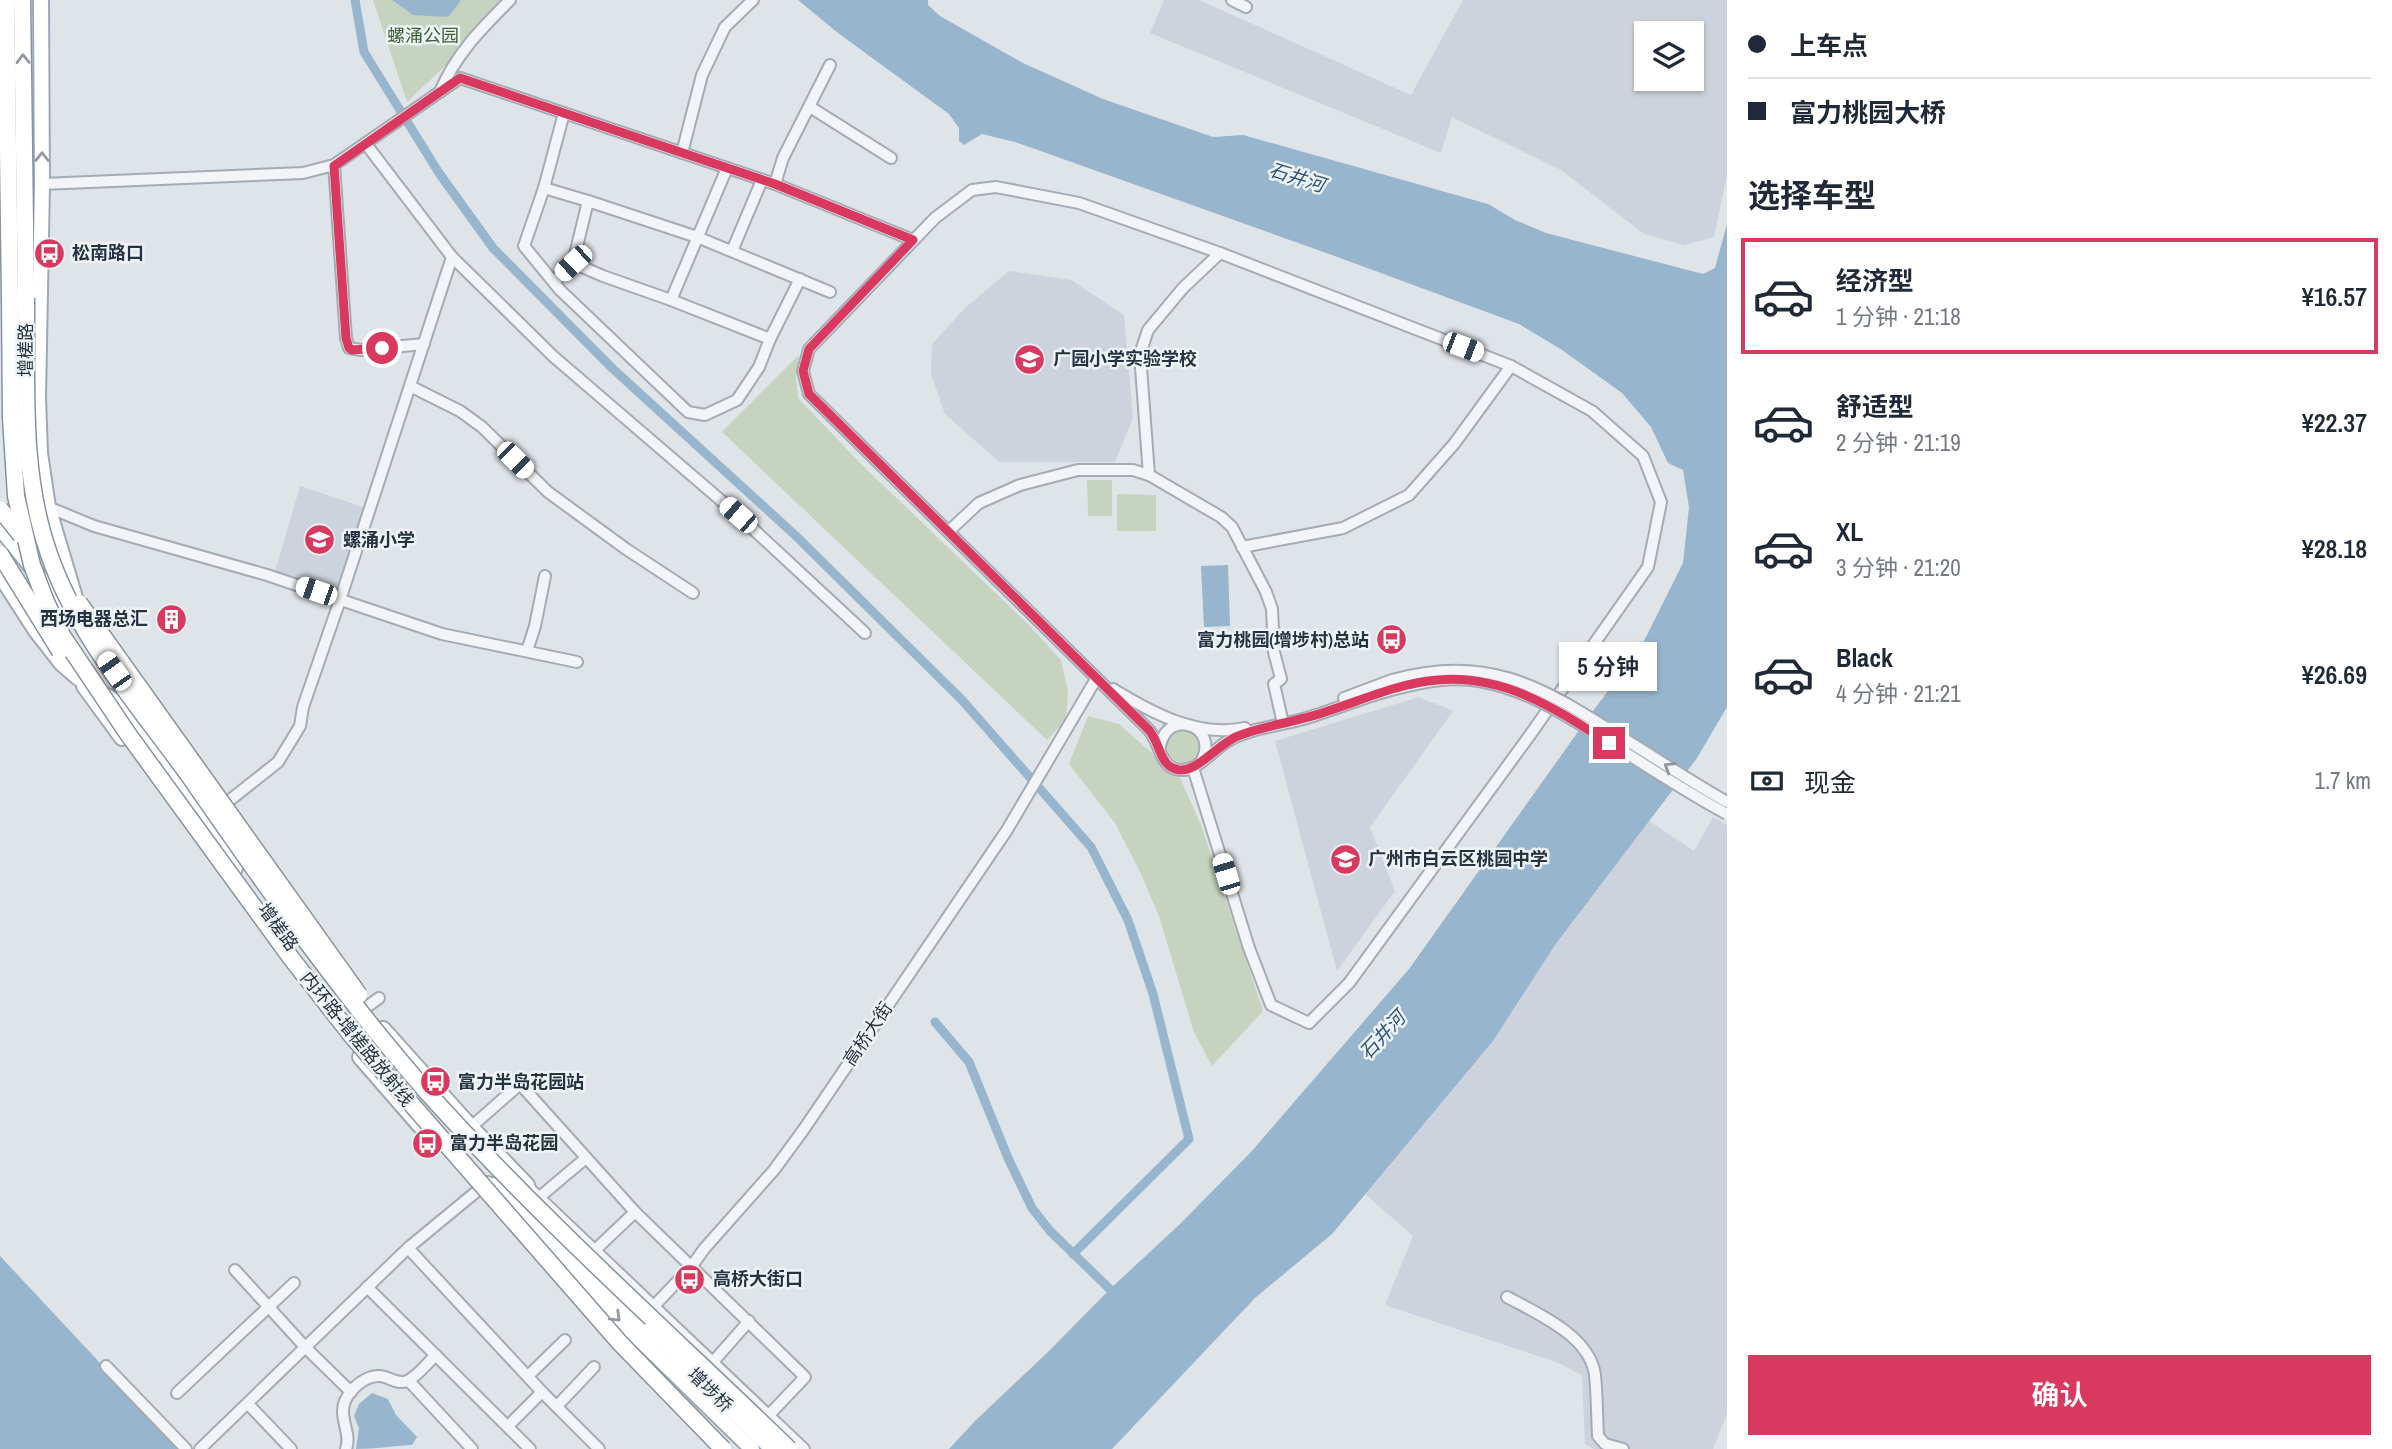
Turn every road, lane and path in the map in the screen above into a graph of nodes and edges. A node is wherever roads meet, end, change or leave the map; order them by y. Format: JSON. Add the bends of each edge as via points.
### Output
{"nodes":[{"id":1,"x":6,"y":0,"type":"edge"},
{"id":2,"x":22,"y":0,"type":"edge"},
{"id":3,"x":41,"y":0,"type":"edge"},
{"id":4,"x":510,"y":0,"type":"edge"},
{"id":5,"x":753,"y":0,"type":"edge"},
{"id":6,"x":1232,"y":0,"type":"edge"},
{"id":7,"x":1246,"y":7,"type":"dead end"},
{"id":8,"x":830,"y":65,"type":"dead end"},
{"id":9,"x":440,"y":92,"type":"junction"},
{"id":10,"x":810,"y":107,"type":"junction"},
{"id":11,"x":564,"y":113,"type":"junction"},
{"id":12,"x":366,"y":144,"type":"junction"},
{"id":13,"x":682,"y":153,"type":"junction"},
{"id":14,"x":891,"y":158,"type":"dead end"},
{"id":15,"x":334,"y":166,"type":"junction"},
{"id":16,"x":727,"y":168,"type":"junction"},
{"id":17,"x":762,"y":180,"type":"junction"},
{"id":18,"x":42,"y":184,"type":"junction"},
{"id":19,"x":775,"y":184,"type":"junction"},
{"id":20,"x":544,"y":188,"type":"junction"},
{"id":21,"x":588,"y":201,"type":"junction"},
{"id":22,"x":697,"y":237,"type":"junction"},
{"id":23,"x":913,"y":240,"type":"junction"},
{"id":24,"x":732,"y":251,"type":"junction"},
{"id":25,"x":1220,"y":253,"type":"junction"},
{"id":26,"x":452,"y":257,"type":"junction"},
{"id":27,"x":573,"y":263,"type":"junction"},
{"id":28,"x":800,"y":279,"type":"junction"},
{"id":29,"x":554,"y":282,"type":"junction"},
{"id":30,"x":830,"y":292,"type":"dead end"},
{"id":31,"x":18,"y":298,"type":"junction"},
{"id":32,"x":671,"y":300,"type":"junction"},
{"id":33,"x":770,"y":339,"type":"junction"},
{"id":34,"x":424,"y":344,"type":"junction"},
{"id":35,"x":1511,"y":366,"type":"junction"},
{"id":36,"x":410,"y":386,"type":"junction"},
{"id":37,"x":42,"y":470,"type":"junction"},
{"id":38,"x":1149,"y":475,"type":"junction"},
{"id":39,"x":48,"y":507,"type":"junction"},
{"id":40,"x":0,"y":509,"type":"edge"},
{"id":41,"x":0,"y":515,"type":"edge"},
{"id":42,"x":0,"y":528,"type":"edge"},
{"id":43,"x":949,"y":531,"type":"junction"},
{"id":44,"x":1242,"y":547,"type":"junction"},
{"id":45,"x":0,"y":554,"type":"edge"},
{"id":46,"x":0,"y":575,"type":"edge"},
{"id":47,"x":545,"y":576,"type":"dead end"},
{"id":48,"x":693,"y":593,"type":"dead end"},
{"id":49,"x":340,"y":600,"type":"junction"},
{"id":50,"x":77,"y":623,"type":"junction"},
{"id":51,"x":865,"y":633,"type":"dead end"},
{"id":52,"x":97,"y":645,"type":"junction"},
{"id":53,"x":527,"y":651,"type":"junction"},
{"id":54,"x":577,"y":662,"type":"dead end"},
{"id":55,"x":114,"y":671,"type":"junction"},
{"id":56,"x":77,"y":677,"type":"junction"},
{"id":57,"x":1096,"y":678,"type":"junction"},
{"id":58,"x":1394,"y":684,"type":"junction"},
{"id":59,"x":121,"y":705,"type":"junction"},
{"id":60,"x":1282,"y":719,"type":"junction"},
{"id":61,"x":1188,"y":725,"type":"junction"},
{"id":62,"x":128,"y":734,"type":"junction"},
{"id":63,"x":1160,"y":746,"type":"junction"},
{"id":64,"x":1197,"y":764,"type":"junction"},
{"id":65,"x":1727,"y":802,"type":"edge"},
{"id":66,"x":220,"y":808,"type":"junction"},
{"id":67,"x":1727,"y":814,"type":"edge"},
{"id":68,"x":232,"y":836,"type":"junction"},
{"id":69,"x":246,"y":884,"type":"junction"},
{"id":70,"x":255,"y":920,"type":"junction"},
{"id":71,"x":379,"y":998,"type":"dead end"},
{"id":72,"x":360,"y":1012,"type":"junction"},
{"id":73,"x":395,"y":1054,"type":"junction"},
{"id":74,"x":377,"y":1056,"type":"junction"},
{"id":75,"x":380,"y":1081,"type":"junction"},
{"id":76,"x":471,"y":1128,"type":"junction"},
{"id":77,"x":424,"y":1129,"type":"junction"},
{"id":78,"x":451,"y":1140,"type":"junction"},
{"id":79,"x":472,"y":1150,"type":"junction"},
{"id":80,"x":496,"y":1154,"type":"junction"},
{"id":81,"x":586,"y":1158,"type":"junction"},
{"id":82,"x":484,"y":1186,"type":"junction"},
{"id":83,"x":535,"y":1206,"type":"junction"},
{"id":84,"x":635,"y":1212,"type":"junction"},
{"id":85,"x":408,"y":1248,"type":"junction"},
{"id":86,"x":595,"y":1250,"type":"junction"},
{"id":87,"x":692,"y":1266,"type":"junction"},
{"id":88,"x":236,"y":1270,"type":"dead end"},
{"id":89,"x":557,"y":1280,"type":"junction"},
{"id":90,"x":294,"y":1283,"type":"dead end"},
{"id":91,"x":367,"y":1287,"type":"junction"},
{"id":92,"x":594,"y":1294,"type":"junction"},
{"id":93,"x":1507,"y":1297,"type":"dead end"},
{"id":94,"x":654,"y":1306,"type":"junction"},
{"id":95,"x":268,"y":1307,"type":"junction"},
{"id":96,"x":749,"y":1321,"type":"junction"},
{"id":97,"x":644,"y":1335,"type":"junction"},
{"id":98,"x":565,"y":1340,"type":"dead end"},
{"id":99,"x":306,"y":1348,"type":"junction"},
{"id":100,"x":436,"y":1355,"type":"junction"},
{"id":101,"x":713,"y":1362,"type":"junction"},
{"id":102,"x":106,"y":1366,"type":"dead end"},
{"id":103,"x":594,"y":1367,"type":"dead end"},
{"id":104,"x":528,"y":1376,"type":"junction"},
{"id":105,"x":408,"y":1381,"type":"junction"},
{"id":106,"x":351,"y":1392,"type":"junction"},
{"id":107,"x":542,"y":1392,"type":"junction"},
{"id":108,"x":177,"y":1393,"type":"dead end"},
{"id":109,"x":753,"y":1401,"type":"junction"},
{"id":110,"x":248,"y":1404,"type":"junction"},
{"id":111,"x":557,"y":1406,"type":"junction"},
{"id":112,"x":769,"y":1415,"type":"junction"},
{"id":113,"x":508,"y":1426,"type":"junction"},
{"id":114,"x":716,"y":1447,"type":"edge"},
{"id":115,"x":186,"y":1449,"type":"edge"},
{"id":116,"x":200,"y":1449,"type":"edge"},
{"id":117,"x":291,"y":1449,"type":"edge"},
{"id":118,"x":346,"y":1449,"type":"edge"},
{"id":119,"x":472,"y":1449,"type":"edge"},
{"id":120,"x":530,"y":1449,"type":"edge"},
{"id":121,"x":599,"y":1449,"type":"edge"},
{"id":122,"x":752,"y":1449,"type":"edge"},
{"id":123,"x":763,"y":1449,"type":"edge"},
{"id":124,"x":772,"y":1449,"type":"edge"},
{"id":125,"x":789,"y":1449,"type":"edge"},
{"id":126,"x":804,"y":1449,"type":"edge"},
{"id":127,"x":1623,"y":1449,"type":"edge"}],
"edges":[{"from":1,"to":31,"type":"highway","name":"增槎路"},
{"from":31,"to":2,"type":"highway","name":"增槎路","one_way":true},
{"from":18,"to":3,"type":"main road","name":"增槎路","one_way":true},
{"from":4,"to":9,"type":"street","via":[[449,70]]},
{"from":5,"to":13,"type":"street","via":[[725,27],[702,75]]},
{"from":6,"to":7,"type":"street"},
{"from":8,"to":10,"type":"street"},
{"from":9,"to":11,"type":"street","via":[[460,78]]},
{"from":9,"to":12,"type":"street"},
{"from":10,"to":14,"type":"street"},
{"from":10,"to":19,"type":"street"},
{"from":11,"to":13,"type":"street"},
{"from":11,"to":20,"type":"street"},
{"from":12,"to":15,"type":"street"},
{"from":12,"to":26,"type":"street"},
{"from":13,"to":16,"type":"street"},
{"from":15,"to":18,"type":"street","via":[[303,173]]},
{"from":15,"to":34,"type":"street","via":[[349,348]]},
{"from":16,"to":17,"type":"street"},
{"from":16,"to":22,"type":"street"},
{"from":17,"to":19,"type":"street"},
{"from":17,"to":24,"type":"street"},
{"from":18,"to":37,"type":"main road","name":"增槎路","via":[[38,398]]},
{"from":19,"to":23,"type":"street"},
{"from":20,"to":21,"type":"street"},
{"from":20,"to":29,"type":"street","via":[[524,246]]},
{"from":21,"to":22,"type":"street"},
{"from":21,"to":27,"type":"street"},
{"from":22,"to":24,"type":"street"},
{"from":22,"to":32,"type":"street"},
{"from":23,"to":25,"type":"street","via":[[972,190],[996,187],[1079,203]]},
{"from":23,"to":43,"type":"street","via":[[809,349],[803,371],[809,394]]},
{"from":24,"to":28,"type":"street"},
{"from":25,"to":35,"type":"street"},
{"from":25,"to":38,"type":"street","via":[[1148,330],[1140,354]]},
{"from":26,"to":34,"type":"street"},
{"from":26,"to":51,"type":"street","via":[[554,357],[738,515]]},
{"from":27,"to":29,"type":"street"},
{"from":27,"to":32,"type":"street"},
{"from":28,"to":30,"type":"street"},
{"from":28,"to":33,"type":"street"},
{"from":29,"to":33,"type":"street","via":[[688,412],[705,415],[737,400],[759,368]]},
{"from":31,"to":62,"type":"highway","name":"增槎路","bridge":true,"via":[[13,464],[25,543],[58,627]]},
{"from":31,"to":73,"type":"highway","name":"增槎路","bridge":true,"via":[[32,482],[41,529],[66,594],[115,674],[300,933]]},
{"from":32,"to":33,"type":"street"},
{"from":34,"to":36,"type":"street"},
{"from":35,"to":44,"type":"street","via":[[1454,444],[1409,495],[1343,528]]},
{"from":35,"to":64,"type":"street","via":[[1592,411],[1643,456],[1661,502],[1648,567],[1349,983],[1309,1023],[1271,1005],[1249,948]]},
{"from":36,"to":48,"type":"street","via":[[482,427],[548,492]]},
{"from":36,"to":49,"type":"street"},
{"from":37,"to":39,"type":"main road","name":"增槎路"},
{"from":37,"to":41,"type":"main road","via":[[32,499]]},
{"from":38,"to":43,"type":"street","via":[[1133,470],[1078,470],[1020,485],[979,503]]},
{"from":38,"to":44,"type":"street","via":[[1221,517]]},
{"from":39,"to":49,"type":"street","via":[[94,526]]},
{"from":39,"to":52,"type":"main road","name":"增槎路","via":[[77,604]]},
{"from":40,"to":73,"type":"highway","bridge":true,"via":[[87,613],[164,719],[353,985]]},
{"from":42,"to":50,"type":"main road"},
{"from":43,"to":57,"type":"street"},
{"from":44,"to":60,"type":"street","via":[[1272,609],[1273,652],[1280,680],[1274,684]]},
{"from":45,"to":62,"type":"highway","bridge":true,"via":[[77,674]]},
{"from":46,"to":56,"type":"main road","name":"增槎路","via":[[36,631]]},
{"from":47,"to":53,"type":"street"},
{"from":49,"to":53,"type":"street","via":[[442,634]]},
{"from":49,"to":66,"type":"street","via":[[300,726],[278,762]]},
{"from":50,"to":52,"type":"main road"},
{"from":50,"to":59,"type":"street","via":[[68,627],[68,639]]},
{"from":52,"to":55,"type":"main road","name":"增槎路"},
{"from":53,"to":54,"type":"street"},
{"from":55,"to":66,"type":"main road"},
{"from":55,"to":68,"type":"main road","name":"增槎路","via":[[139,716]]},
{"from":56,"to":59,"type":"main road","name":"增槎路"},
{"from":56,"to":70,"type":"main road"},
{"from":57,"to":61,"type":"street","via":[[1149,711]]},
{"from":57,"to":63,"type":"street"},
{"from":57,"to":87,"type":"street","name":"高桥大街","via":[[1000,841],[799,1136]]},
{"from":58,"to":60,"type":"street"},
{"from":58,"to":64,"type":"street","via":[[1307,718],[1238,736]]},
{"from":65,"to":58,"type":"street","one_way":true,"bridge":true,"via":[[1567,703],[1525,683],[1458,670],[1432,671]]},
{"from":58,"to":67,"type":"street","bridge":true,"via":[[1455,679],[1522,692]]},
{"from":59,"to":69,"type":"main road","name":"增槎路"},
{"from":60,"to":61,"type":"street","via":[[1230,731]]},
{"from":61,"to":63,"type":"street","via":[[1170,728]]},
{"from":61,"to":64,"type":"street","via":[[1205,739],[1206,748]]},
{"from":62,"to":114,"type":"highway","name":"内环路-增槎路放射线","bridge":true,"via":[[360,1046]]},
{"from":63,"to":64,"type":"street","via":[[1171,767],[1183,770]]},
{"from":66,"to":68,"type":"main road"},
{"from":68,"to":72,"type":"main road","name":"增槎路"},
{"from":69,"to":70,"type":"main road"},
{"from":69,"to":74,"type":"main road","name":"增槎路"},
{"from":70,"to":75,"type":"main road"},
{"from":71,"to":72,"type":"street"},
{"from":72,"to":76,"type":"main road"},
{"from":72,"to":79,"type":"main road","name":"增槎路"},
{"from":73,"to":125,"type":"highway","name":"内环路-增槎路放射线","bridge":true,"via":[[505,1175]]},
{"from":74,"to":75,"type":"main road"},
{"from":74,"to":78,"type":"main road","name":"增槎路"},
{"from":75,"to":77,"type":"main road"},
{"from":76,"to":80,"type":"main road"},
{"from":76,"to":81,"type":"street","via":[[520,1084]]},
{"from":77,"to":78,"type":"main road"},
{"from":77,"to":82,"type":"main road"},
{"from":78,"to":82,"type":"main road","name":"增槎路"},
{"from":79,"to":80,"type":"main road"},
{"from":79,"to":83,"type":"main road","name":"增槎路"},
{"from":80,"to":83,"type":"main road","via":[[527,1185]]},
{"from":81,"to":83,"type":"street"},
{"from":81,"to":84,"type":"street"},
{"from":82,"to":85,"type":"street"},
{"from":82,"to":89,"type":"main road"},
{"from":82,"to":92,"type":"main road","name":"增槎路"},
{"from":83,"to":86,"type":"street"},
{"from":83,"to":97,"type":"main road","name":"增槎路","via":[[569,1253]]},
{"from":84,"to":86,"type":"street"},
{"from":84,"to":87,"type":"street"},
{"from":85,"to":91,"type":"street"},
{"from":85,"to":104,"type":"street"},
{"from":86,"to":94,"type":"street"},
{"from":87,"to":94,"type":"street","name":"高桥大街"},
{"from":87,"to":96,"type":"street"},
{"from":88,"to":95,"type":"street"},
{"from":89,"to":92,"type":"main road"},
{"from":89,"to":114,"type":"street","via":[[642,1375]]},
{"from":90,"to":95,"type":"street"},
{"from":91,"to":99,"type":"street"},
{"from":91,"to":100,"type":"street"},
{"from":92,"to":97,"type":"main road","name":"增槎路","one_way":true},
{"from":93,"to":127,"type":"street","via":[[1558,1325],[1585,1349],[1595,1372],[1598,1436],[1605,1444]]},
{"from":94,"to":101,"type":"street"},
{"from":95,"to":99,"type":"street"},
{"from":95,"to":108,"type":"street"},
{"from":96,"to":101,"type":"street"},
{"from":96,"to":112,"type":"street","via":[[805,1377]]},
{"from":97,"to":122,"type":"main road","name":"增埗桥","bridge":true},
{"from":97,"to":124,"type":"main road","name":"增埗桥","bridge":true},
{"from":98,"to":104,"type":"street"},
{"from":99,"to":106,"type":"street"},
{"from":99,"to":110,"type":"street"},
{"from":100,"to":105,"type":"street"},
{"from":100,"to":113,"type":"street"},
{"from":101,"to":109,"type":"street"},
{"from":102,"to":115,"type":"street"},
{"from":103,"to":111,"type":"street"},
{"from":104,"to":107,"type":"street"},
{"from":105,"to":106,"type":"street","via":[[376,1376]]},
{"from":105,"to":119,"type":"street"},
{"from":106,"to":118,"type":"street","via":[[343,1410],[349,1438]]},
{"from":107,"to":111,"type":"street"},
{"from":107,"to":113,"type":"street"},
{"from":109,"to":112,"type":"street"},
{"from":109,"to":114,"type":"street"},
{"from":110,"to":116,"type":"street"},
{"from":110,"to":117,"type":"street"},
{"from":111,"to":121,"type":"street"},
{"from":112,"to":123,"type":"street"},
{"from":112,"to":126,"type":"street"},
{"from":113,"to":120,"type":"street"}]}
